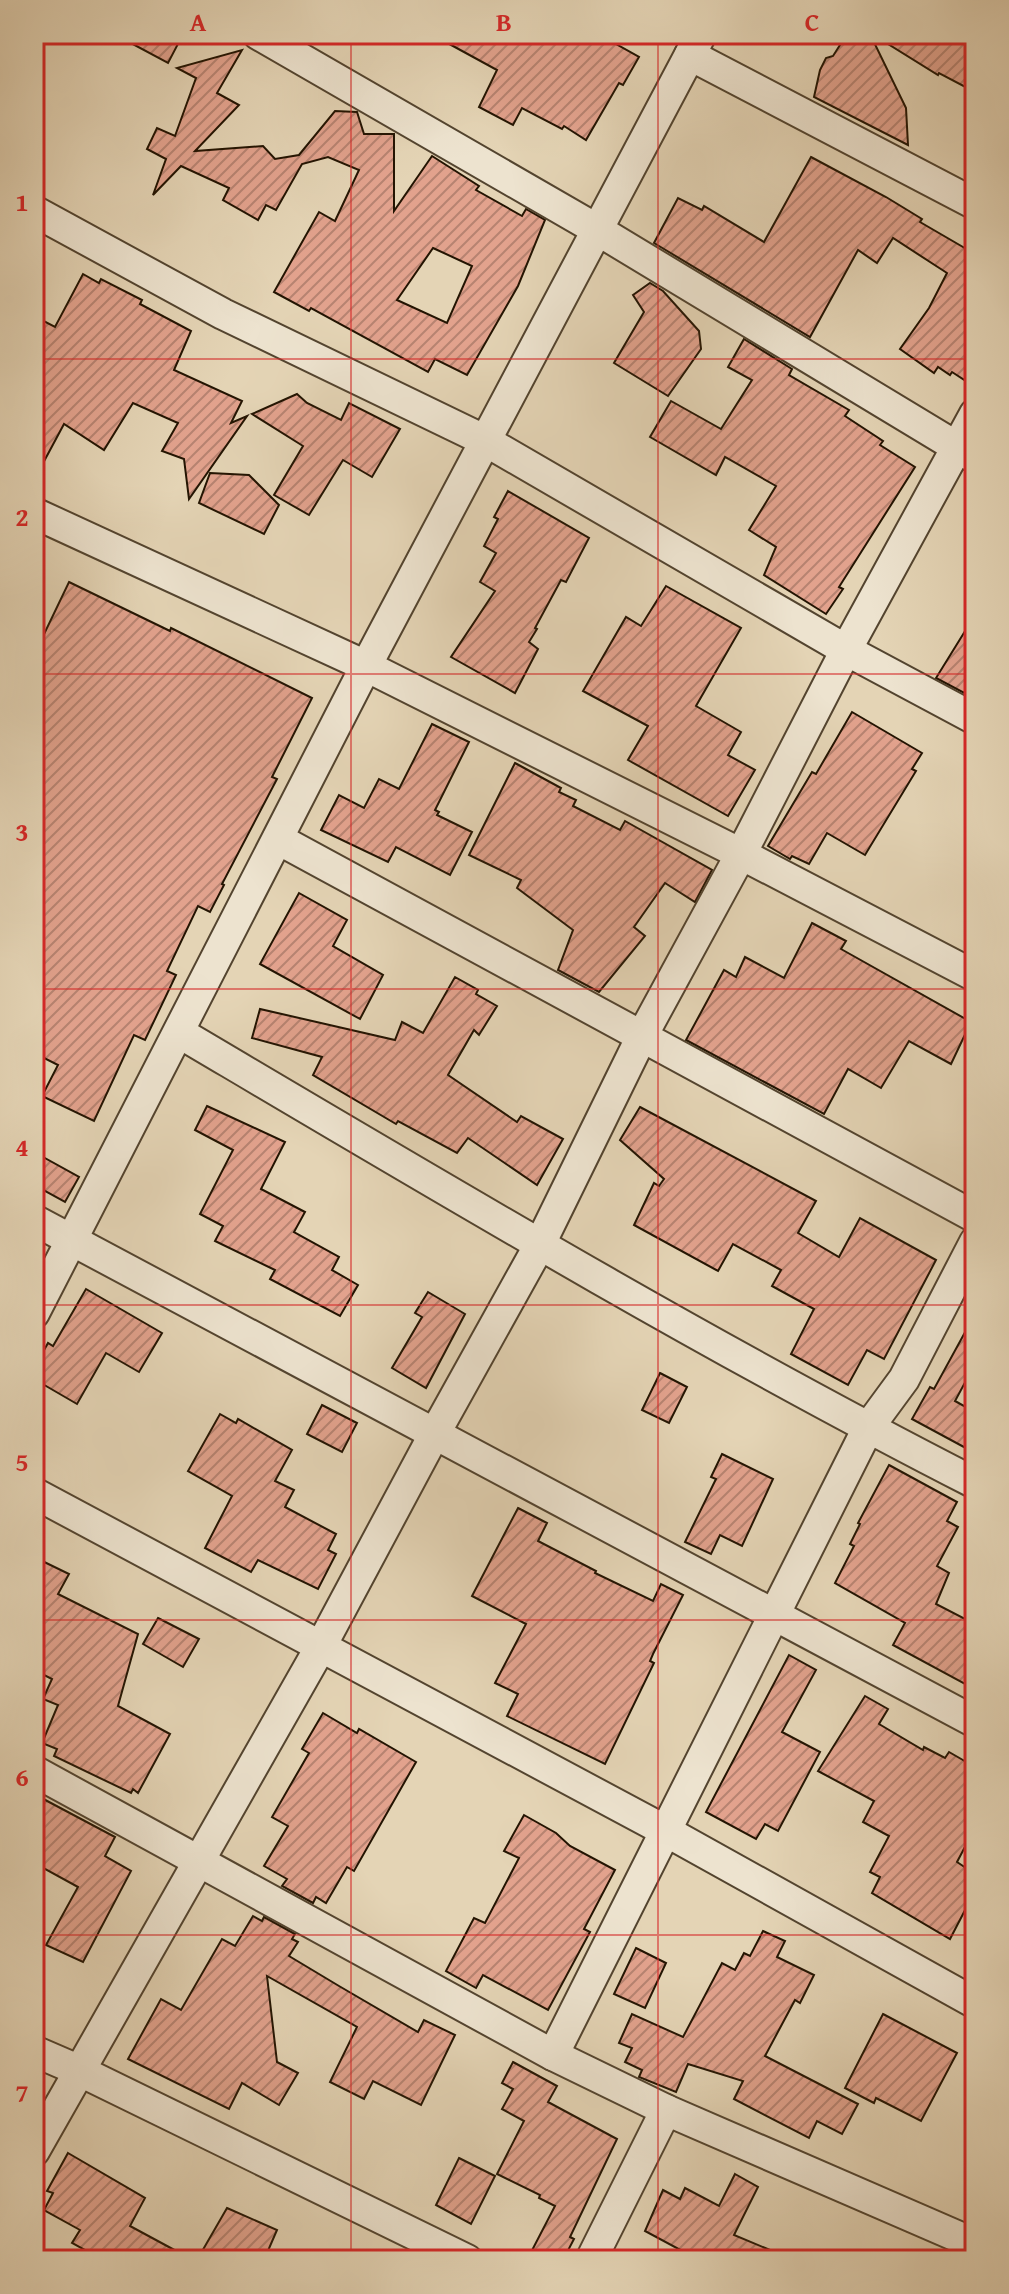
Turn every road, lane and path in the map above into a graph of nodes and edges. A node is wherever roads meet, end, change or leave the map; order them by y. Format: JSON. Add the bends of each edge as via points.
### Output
{"nodes":[{"id":1,"x":258,"y":34,"type":"edge"},
{"id":2,"x":695,"y":44,"type":"edge"},
{"id":3,"x":975,"y":204,"type":"edge"},
{"id":4,"x":34,"y":211,"type":"edge"},
{"id":5,"x":596,"y":229,"type":"junction"},
{"id":6,"x":975,"y":414,"type":"edge"},
{"id":7,"x":484,"y":440,"type":"junction"},
{"id":8,"x":966,"y":453,"type":"edge"},
{"id":9,"x":34,"y":513,"type":"edge"},
{"id":10,"x":846,"y":650,"type":"junction"},
{"id":11,"x":366,"y":666,"type":"junction"},
{"id":12,"x":975,"y":719,"type":"edge"},
{"id":13,"x":278,"y":839,"type":"junction"},
{"id":14,"x":741,"y":854,"type":"junction"},
{"id":15,"x":975,"y":976,"type":"edge"},
{"id":16,"x":180,"y":1033,"type":"junction"},
{"id":17,"x":642,"y":1036,"type":"junction"},
{"id":18,"x":975,"y":1217,"type":"edge"},
{"id":19,"x":34,"y":1220,"type":"edge"},
{"id":20,"x":71,"y":1239,"type":"junction"},
{"id":21,"x":975,"y":1242,"type":"edge"},
{"id":22,"x":539,"y":1246,"type":"junction"},
{"id":23,"x":34,"y":1313,"type":"edge"},
{"id":24,"x":868,"y":1428,"type":"junction"},
{"id":25,"x":435,"y":1433,"type":"junction"},
{"id":26,"x":975,"y":1483,"type":"edge"},
{"id":27,"x":34,"y":1493,"type":"edge"},
{"id":28,"x":774,"y":1614,"type":"junction"},
{"id":29,"x":320,"y":1648,"type":"junction"},
{"id":30,"x":975,"y":1722,"type":"edge"},
{"id":31,"x":34,"y":1771,"type":"edge"},
{"id":32,"x":664,"y":1830,"type":"junction"},
{"id":33,"x":199,"y":1861,"type":"junction"},
{"id":34,"x":975,"y":2003,"type":"edge"},
{"id":35,"x":34,"y":2051,"type":"edge"},
{"id":36,"x":553,"y":2055,"type":"junction"},
{"id":37,"x":78,"y":2070,"type":"junction"},
{"id":38,"x":666,"y":2110,"type":"junction"},
{"id":39,"x":34,"y":2151,"type":"edge"},
{"id":40,"x":975,"y":2244,"type":"edge"},
{"id":41,"x":467,"y":2260,"type":"edge"},
{"id":42,"x":591,"y":2260,"type":"edge"}],
"edges":[{"from":1,"to":5,"type":"street"},
{"from":2,"to":3,"type":"street"},
{"from":2,"to":5,"type":"street"},
{"from":4,"to":7,"type":"street","via":[[223,314]]},
{"from":5,"to":7,"type":"street"},
{"from":5,"to":8,"type":"street"},
{"from":6,"to":8,"type":"street"},
{"from":7,"to":10,"type":"street"},
{"from":7,"to":11,"type":"street"},
{"from":8,"to":10,"type":"street"},
{"from":9,"to":11,"type":"street"},
{"from":10,"to":12,"type":"street"},
{"from":10,"to":14,"type":"street"},
{"from":11,"to":13,"type":"street"},
{"from":11,"to":14,"type":"street"},
{"from":13,"to":16,"type":"street"},
{"from":13,"to":17,"type":"street"},
{"from":14,"to":15,"type":"street"},
{"from":14,"to":17,"type":"street"},
{"from":16,"to":20,"type":"street"},
{"from":16,"to":22,"type":"street"},
{"from":17,"to":18,"type":"street"},
{"from":17,"to":22,"type":"street"},
{"from":19,"to":20,"type":"street"},
{"from":20,"to":23,"type":"street"},
{"from":20,"to":25,"type":"street"},
{"from":21,"to":24,"type":"street","via":[[904,1379]]},
{"from":22,"to":24,"type":"street"},
{"from":22,"to":25,"type":"street"},
{"from":24,"to":26,"type":"street"},
{"from":24,"to":28,"type":"street"},
{"from":25,"to":28,"type":"street"},
{"from":25,"to":29,"type":"street"},
{"from":27,"to":29,"type":"street"},
{"from":28,"to":30,"type":"street"},
{"from":28,"to":32,"type":"street"},
{"from":29,"to":32,"type":"street"},
{"from":29,"to":33,"type":"street"},
{"from":31,"to":33,"type":"street"},
{"from":32,"to":34,"type":"street"},
{"from":32,"to":36,"type":"street"},
{"from":33,"to":36,"type":"street"},
{"from":33,"to":37,"type":"street"},
{"from":35,"to":37,"type":"street"},
{"from":36,"to":38,"type":"street"},
{"from":37,"to":39,"type":"street"},
{"from":37,"to":41,"type":"street"},
{"from":38,"to":40,"type":"street"},
{"from":38,"to":42,"type":"street"}]}
